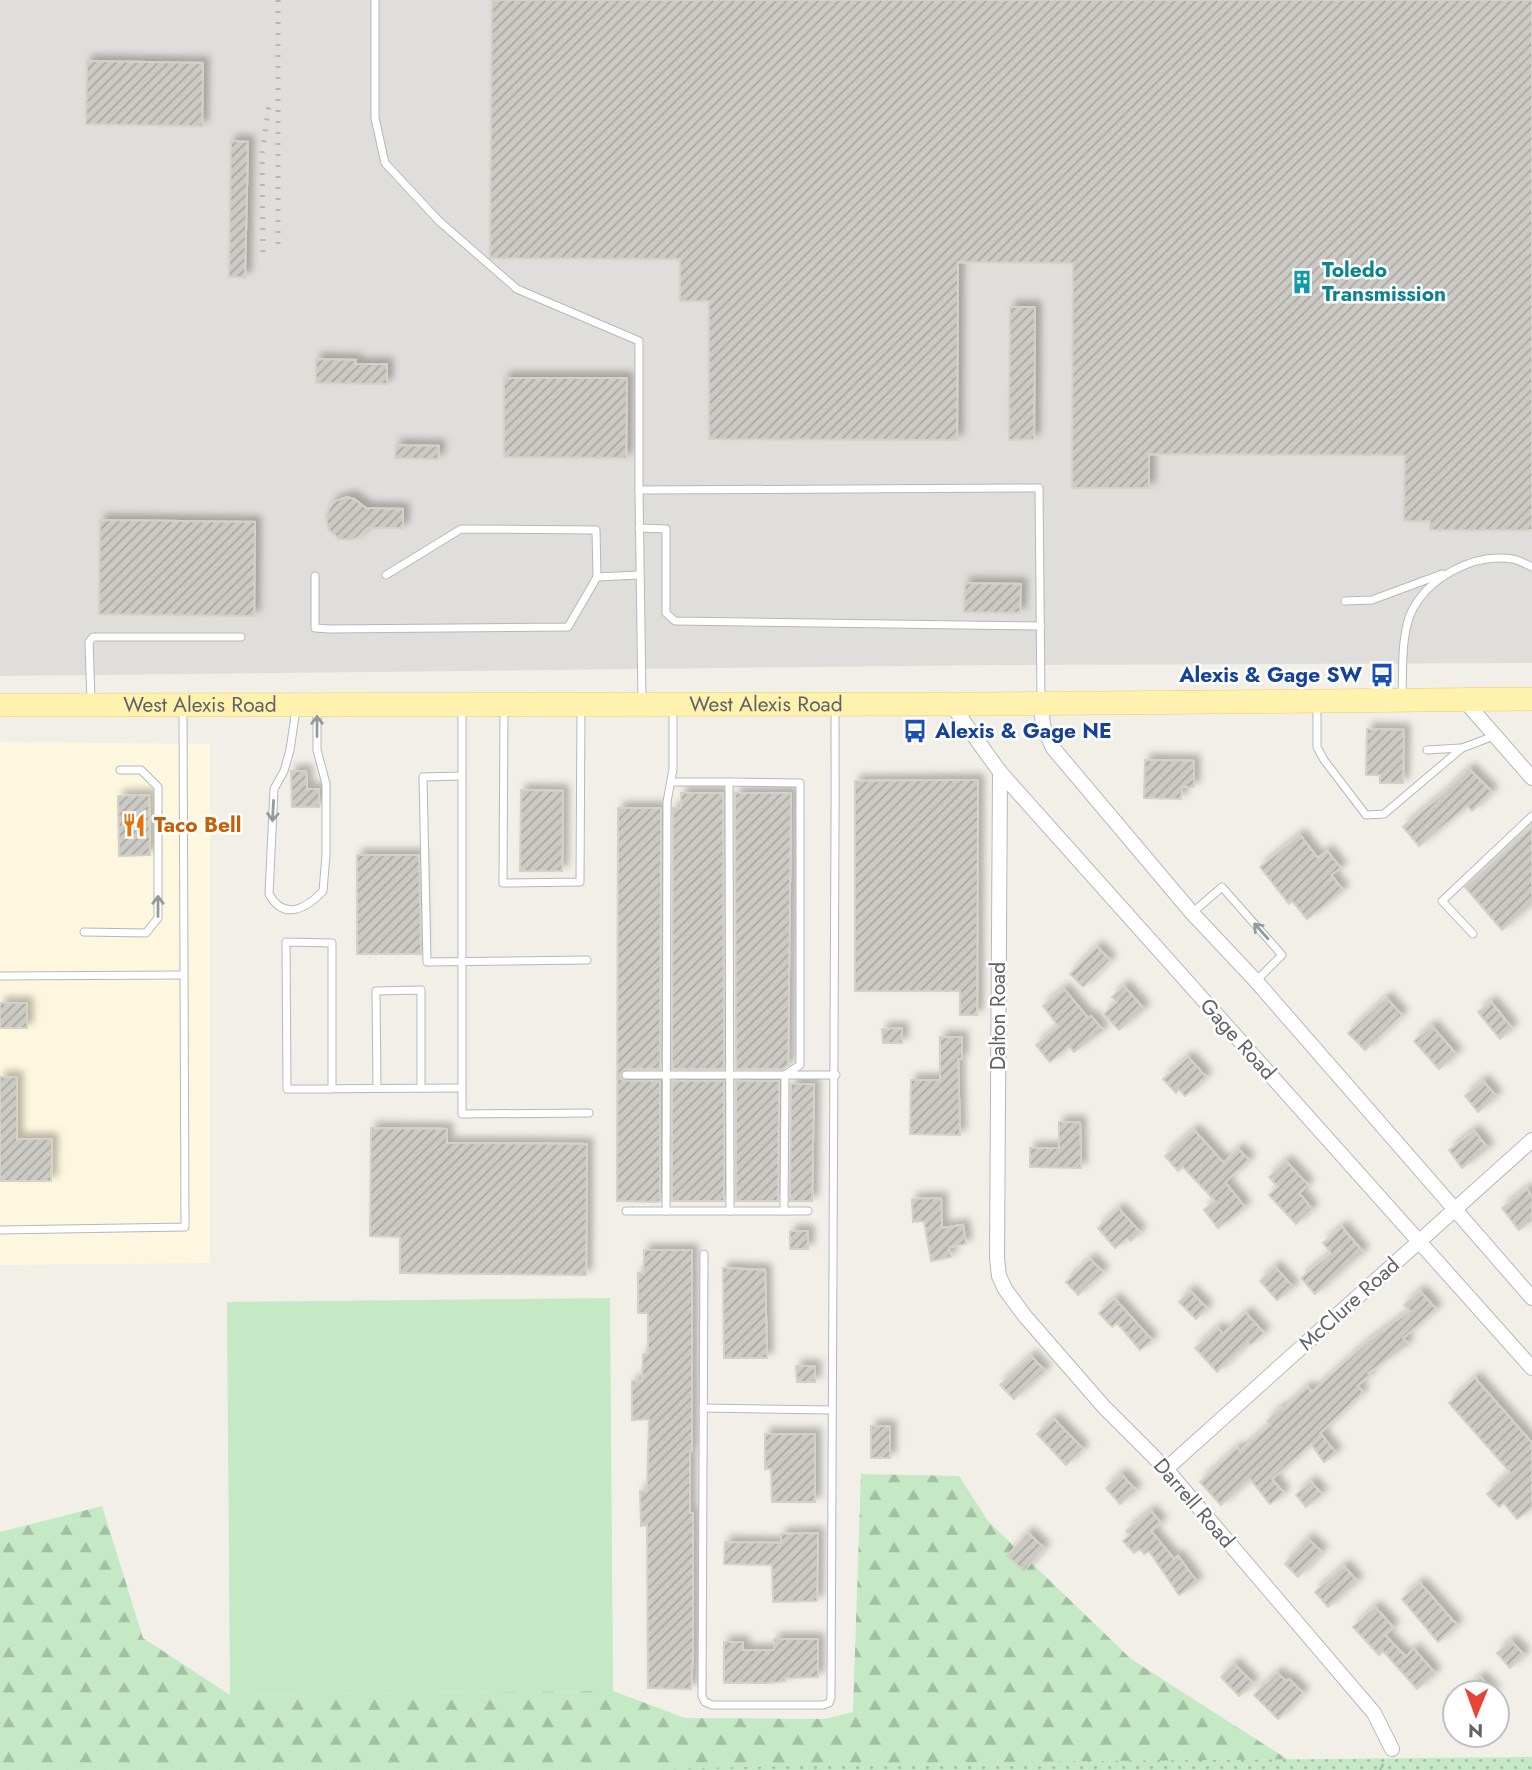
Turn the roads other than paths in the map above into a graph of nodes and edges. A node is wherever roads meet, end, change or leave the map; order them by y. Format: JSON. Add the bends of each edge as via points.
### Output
{"nodes":[{"id":1,"x":375,"y":0,"type":"edge"},
{"id":2,"x":639,"y":490,"type":"junction"},
{"id":3,"x":639,"y":528,"type":"junction"},
{"id":4,"x":1532,"y":567,"type":"edge"},
{"id":5,"x":1449,"y":572,"type":"junction"},
{"id":6,"x":386,"y":575,"type":"dead end"},
{"id":7,"x":639,"y":575,"type":"junction"},
{"id":8,"x":315,"y":576,"type":"dead end"},
{"id":9,"x":597,"y":577,"type":"junction"},
{"id":10,"x":1345,"y":601,"type":"dead end"},
{"id":11,"x":1041,"y":626,"type":"junction"},
{"id":12,"x":241,"y":638,"type":"dead end"},
{"id":13,"x":1402,"y":699,"type":"junction"},
{"id":14,"x":1463,"y":699,"type":"junction"},
{"id":15,"x":1532,"y":699,"type":"edge"},
{"id":16,"x":1317,"y":700,"type":"junction"},
{"id":17,"x":1041,"y":703,"type":"junction"},
{"id":18,"x":307,"y":704,"type":"junction"},
{"id":19,"x":462,"y":704,"type":"junction"},
{"id":20,"x":504,"y":704,"type":"junction"},
{"id":21,"x":581,"y":704,"type":"junction"},
{"id":22,"x":642,"y":704,"type":"junction"},
{"id":23,"x":673,"y":704,"type":"junction"},
{"id":24,"x":835,"y":704,"type":"junction"},
{"id":25,"x":951,"y":704,"type":"junction"},
{"id":26,"x":0,"y":705,"type":"edge"},
{"id":27,"x":91,"y":705,"type":"junction"},
{"id":28,"x":183,"y":705,"type":"junction"},
{"id":29,"x":1495,"y":735,"type":"junction"},
{"id":30,"x":1462,"y":748,"type":"junction"},
{"id":31,"x":1427,"y":750,"type":"dead end"},
{"id":32,"x":120,"y":770,"type":"dead end"},
{"id":33,"x":1000,"y":772,"type":"junction"},
{"id":34,"x":462,"y":776,"type":"junction"},
{"id":35,"x":1532,"y":778,"type":"edge"},
{"id":36,"x":671,"y":782,"type":"junction"},
{"id":37,"x":729,"y":782,"type":"junction"},
{"id":38,"x":1532,"y":816,"type":"edge"},
{"id":39,"x":1192,"y":913,"type":"junction"},
{"id":40,"x":84,"y":932,"type":"dead end"},
{"id":41,"x":1473,"y":934,"type":"dead end"},
{"id":42,"x":587,"y":960,"type":"dead end"},
{"id":43,"x":462,"y":962,"type":"junction"},
{"id":44,"x":183,"y":975,"type":"junction"},
{"id":45,"x":0,"y":976,"type":"edge"},
{"id":46,"x":1256,"y":981,"type":"junction"},
{"id":47,"x":626,"y":1075,"type":"dead end"},
{"id":48,"x":666,"y":1075,"type":"junction"},
{"id":49,"x":730,"y":1075,"type":"junction"},
{"id":50,"x":785,"y":1075,"type":"junction"},
{"id":51,"x":836,"y":1075,"type":"junction"},
{"id":52,"x":377,"y":1088,"type":"junction"},
{"id":53,"x":421,"y":1088,"type":"junction"},
{"id":54,"x":461,"y":1088,"type":"junction"},
{"id":55,"x":332,"y":1089,"type":"junction"},
{"id":56,"x":589,"y":1113,"type":"dead end"},
{"id":57,"x":1532,"y":1140,"type":"edge"},
{"id":58,"x":1454,"y":1210,"type":"junction"},
{"id":59,"x":626,"y":1211,"type":"dead end"},
{"id":60,"x":666,"y":1211,"type":"junction"},
{"id":61,"x":730,"y":1211,"type":"junction"},
{"id":62,"x":785,"y":1211,"type":"junction"},
{"id":63,"x":808,"y":1211,"type":"dead end"},
{"id":64,"x":0,"y":1230,"type":"edge"},
{"id":65,"x":1419,"y":1241,"type":"junction"},
{"id":66,"x":704,"y":1254,"type":"dead end"},
{"id":67,"x":997,"y":1259,"type":"joint"},
{"id":68,"x":1532,"y":1298,"type":"edge"},
{"id":69,"x":1532,"y":1368,"type":"edge"},
{"id":70,"x":703,"y":1408,"type":"junction"},
{"id":71,"x":831,"y":1410,"type":"junction"},
{"id":72,"x":1166,"y":1469,"type":"junction"},
{"id":73,"x":1392,"y":1749,"type":"dead end"}],
"edges":[{"from":1,"to":2,"type":"lane","via":[[375,118],[385,163],[439,221],[517,289],[639,341]]},
{"from":2,"to":3,"type":"lane"},
{"from":2,"to":11,"type":"lane","via":[[1039,488]]},
{"from":3,"to":7,"type":"lane"},
{"from":3,"to":11,"type":"lane","via":[[666,528],[666,613],[675,621]]},
{"from":4,"to":5,"type":"lane","via":[[1514,559],[1489,558]]},
{"from":5,"to":10,"type":"lane","via":[[1372,600]]},
{"from":5,"to":13,"type":"lane","via":[[1426,590],[1410,616]]},
{"from":6,"to":9,"type":"lane","via":[[461,529],[596,530]]},
{"from":7,"to":9,"type":"lane"},
{"from":7,"to":22,"type":"lane"},
{"from":8,"to":9,"type":"lane","via":[[315,628],[330,629],[568,626]]},
{"from":11,"to":17,"type":"lane"},
{"from":12,"to":27,"type":"lane","via":[[93,638],[89,642]]},
{"from":13,"to":14,"type":"main road","name":"West Alexis Road"},
{"from":13,"to":16,"type":"main road","name":"West Alexis Road"},
{"from":14,"to":15,"type":"main road","name":"West Alexis Road"},
{"from":14,"to":29,"type":"street"},
{"from":16,"to":17,"type":"main road","name":"West Alexis Road"},
{"from":16,"to":30,"type":"lane","via":[[1317,747],[1366,815],[1384,814]]},
{"from":17,"to":25,"type":"main road","name":"West Alexis Road"},
{"from":17,"to":39,"type":"street","via":[[1043,726],[1053,748]]},
{"from":18,"to":18,"type":"lane","one_way":true,"via":[[274,789],[269,894],[275,903],[290,910],[302,909],[323,891],[326,855],[326,784]]},
{"from":18,"to":19,"type":"main road","name":"West Alexis Road"},
{"from":18,"to":28,"type":"main road","name":"West Alexis Road"},
{"from":19,"to":20,"type":"main road","name":"West Alexis Road"},
{"from":19,"to":34,"type":"lane"},
{"from":20,"to":21,"type":"main road","name":"West Alexis Road"},
{"from":20,"to":21,"type":"lane","via":[[503,883],[580,882]]},
{"from":21,"to":22,"type":"main road","name":"West Alexis Road"},
{"from":22,"to":23,"type":"main road","name":"West Alexis Road"},
{"from":23,"to":24,"type":"main road","name":"West Alexis Road"},
{"from":23,"to":36,"type":"lane"},
{"from":24,"to":25,"type":"main road","name":"West Alexis Road"},
{"from":24,"to":51,"type":"lane"},
{"from":25,"to":33,"type":"street","name":"Gage Road"},
{"from":26,"to":27,"type":"main road","name":"West Alexis Road"},
{"from":27,"to":28,"type":"main road","name":"West Alexis Road"},
{"from":28,"to":44,"type":"lane"},
{"from":29,"to":30,"type":"lane"},
{"from":29,"to":35,"type":"street"},
{"from":30,"to":31,"type":"lane"},
{"from":40,"to":32,"type":"lane","one_way":true,"via":[[146,933],[158,918],[158,787],[141,771]]},
{"from":33,"to":65,"type":"street","name":"Gage Road"},
{"from":33,"to":67,"type":"street","name":"Dalton Road"},
{"from":34,"to":43,"type":"lane"},
{"from":34,"to":43,"type":"lane","via":[[423,777],[427,962]]},
{"from":36,"to":37,"type":"lane"},
{"from":36,"to":48,"type":"lane","via":[[667,802]]},
{"from":37,"to":49,"type":"lane"},
{"from":37,"to":50,"type":"lane","via":[[800,783],[800,1065]]},
{"from":38,"to":41,"type":"lane","via":[[1442,901]]},
{"from":39,"to":46,"type":"street"},
{"from":46,"to":39,"type":"lane","one_way":true,"via":[[1282,954],[1223,887]]},
{"from":42,"to":43,"type":"lane"},
{"from":43,"to":54,"type":"lane"},
{"from":44,"to":45,"type":"lane"},
{"from":44,"to":64,"type":"lane","via":[[185,1227]]},
{"from":46,"to":58,"type":"street"},
{"from":47,"to":48,"type":"lane"},
{"from":48,"to":49,"type":"lane"},
{"from":48,"to":60,"type":"lane"},
{"from":49,"to":50,"type":"lane"},
{"from":49,"to":61,"type":"lane"},
{"from":50,"to":51,"type":"lane"},
{"from":50,"to":62,"type":"lane"},
{"from":51,"to":71,"type":"lane"},
{"from":52,"to":53,"type":"lane"},
{"from":52,"to":53,"type":"lane","via":[[376,991],[421,990]]},
{"from":52,"to":55,"type":"lane"},
{"from":53,"to":54,"type":"lane"},
{"from":54,"to":56,"type":"lane","via":[[461,1114]]},
{"from":55,"to":55,"type":"lane","via":[[286,1089],[286,942],[332,943]]},
{"from":57,"to":58,"type":"street","name":"McClure Road"},
{"from":58,"to":65,"type":"street","name":"McClure Road"},
{"from":58,"to":68,"type":"street"},
{"from":59,"to":60,"type":"lane"},
{"from":60,"to":61,"type":"lane"},
{"from":61,"to":62,"type":"lane"},
{"from":62,"to":63,"type":"lane"},
{"from":65,"to":69,"type":"street","name":"Gage Road"},
{"from":65,"to":72,"type":"street","name":"McClure Road"},
{"from":66,"to":70,"type":"lane"},
{"from":67,"to":72,"type":"street","name":"Darrell Road","via":[[1005,1289],[1024,1315],[1104,1407]]},
{"from":70,"to":71,"type":"lane"},
{"from":70,"to":71,"type":"lane","via":[[702,1696],[712,1705],[829,1703]]},
{"from":72,"to":73,"type":"street","name":"Darrell Road","via":[[1374,1713]]}]}
